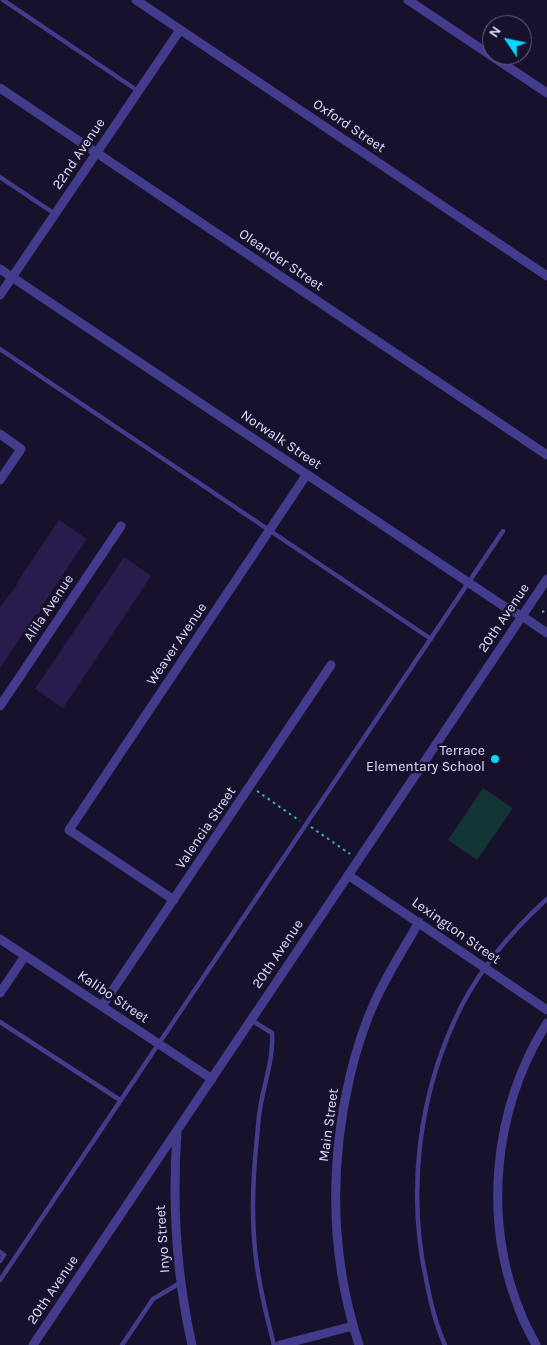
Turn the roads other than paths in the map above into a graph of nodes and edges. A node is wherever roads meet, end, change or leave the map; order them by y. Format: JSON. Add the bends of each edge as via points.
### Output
{"nodes":[{"id":1,"x":3,"y":0,"type":"edge"},
{"id":2,"x":136,"y":0,"type":"edge"},
{"id":3,"x":408,"y":0,"type":"edge"},
{"id":4,"x":180,"y":30,"type":"junction"},
{"id":5,"x":0,"y":88,"type":"edge"},
{"id":6,"x":138,"y":91,"type":"junction"},
{"id":7,"x":547,"y":93,"type":"edge"},
{"id":8,"x":96,"y":152,"type":"junction"},
{"id":9,"x":0,"y":177,"type":"edge"},
{"id":10,"x":55,"y":214,"type":"junction"},
{"id":11,"x":0,"y":269,"type":"edge"},
{"id":12,"x":547,"y":276,"type":"edge"},
{"id":13,"x":12,"y":277,"type":"junction"},
{"id":14,"x":0,"y":295,"type":"edge"},
{"id":15,"x":0,"y":350,"type":"edge"},
{"id":16,"x":0,"y":434,"type":"edge"},
{"id":17,"x":547,"y":455,"type":"edge"},
{"id":18,"x":307,"y":474,"type":"junction"},
{"id":19,"x":0,"y":480,"type":"edge"},
{"id":20,"x":121,"y":526,"type":"dead end"},
{"id":21,"x":269,"y":531,"type":"junction"},
{"id":22,"x":503,"y":531,"type":"dead end"},
{"id":23,"x":547,"y":579,"type":"edge"},
{"id":24,"x":468,"y":582,"type":"junction"},
{"id":25,"x":522,"y":616,"type":"junction"},
{"id":26,"x":547,"y":633,"type":"edge"},
{"id":27,"x":431,"y":639,"type":"junction"},
{"id":28,"x":331,"y":665,"type":"dead end"},
{"id":29,"x":0,"y":706,"type":"edge"},
{"id":30,"x":348,"y":874,"type":"junction"},
{"id":31,"x":547,"y":899,"type":"edge"},
{"id":32,"x":174,"y":900,"type":"junction"},
{"id":33,"x":419,"y":922,"type":"junction"},
{"id":34,"x":0,"y":939,"type":"edge"},
{"id":35,"x":25,"y":956,"type":"junction"},
{"id":36,"x":485,"y":968,"type":"junction"},
{"id":37,"x":0,"y":993,"type":"edge"},
{"id":38,"x":102,"y":1006,"type":"junction"},
{"id":39,"x":547,"y":1010,"type":"edge"},
{"id":40,"x":251,"y":1020,"type":"junction"},
{"id":41,"x":0,"y":1022,"type":"edge"},
{"id":42,"x":547,"y":1023,"type":"edge"},
{"id":43,"x":159,"y":1044,"type":"junction"},
{"id":44,"x":212,"y":1079,"type":"junction"},
{"id":45,"x":120,"y":1100,"type":"junction"},
{"id":46,"x":177,"y":1130,"type":"junction"},
{"id":47,"x":0,"y":1252,"type":"edge"},
{"id":48,"x":0,"y":1261,"type":"edge"},
{"id":49,"x":0,"y":1280,"type":"edge"},
{"id":50,"x":180,"y":1283,"type":"junction"},
{"id":51,"x":353,"y":1326,"type":"junction"},
{"id":52,"x":33,"y":1345,"type":"edge"},
{"id":53,"x":122,"y":1345,"type":"edge"},
{"id":54,"x":192,"y":1345,"type":"edge"},
{"id":55,"x":274,"y":1345,"type":"edge"},
{"id":56,"x":280,"y":1345,"type":"edge"},
{"id":57,"x":360,"y":1345,"type":"edge"},
{"id":58,"x":445,"y":1345,"type":"edge"},
{"id":59,"x":536,"y":1345,"type":"edge"}],
"edges":[{"from":1,"to":6,"type":"lane"},
{"from":2,"to":4,"type":"street","name":"Oxford Street"},
{"from":3,"to":7,"type":"street"},
{"from":4,"to":6,"type":"street","name":"22nd Avenue"},
{"from":4,"to":12,"type":"street","name":"Oxford Street"},
{"from":5,"to":8,"type":"street","name":"Oleander Street"},
{"from":6,"to":8,"type":"street","name":"22nd Avenue"},
{"from":8,"to":10,"type":"street","name":"22nd Avenue"},
{"from":8,"to":17,"type":"street","name":"Oleander Street"},
{"from":9,"to":10,"type":"lane"},
{"from":10,"to":13,"type":"street","name":"22nd Avenue"},
{"from":11,"to":13,"type":"street","name":"Norwalk Street"},
{"from":13,"to":14,"type":"street","name":"22nd Avenue"},
{"from":13,"to":18,"type":"street","name":"Norwalk Street"},
{"from":15,"to":21,"type":"lane"},
{"from":16,"to":19,"type":"street","via":[[21,449]]},
{"from":18,"to":21,"type":"street","name":"Weaver Avenue"},
{"from":18,"to":24,"type":"street","name":"Norwalk Street"},
{"from":20,"to":29,"type":"street","name":"Alila Avenue"},
{"from":21,"to":27,"type":"lane"},
{"from":21,"to":32,"type":"street","name":"Weaver Avenue","via":[[69,830]]},
{"from":22,"to":24,"type":"lane"},
{"from":23,"to":25,"type":"street","name":"20th Avenue"},
{"from":24,"to":25,"type":"street","name":"Norwalk Street"},
{"from":24,"to":27,"type":"lane"},
{"from":25,"to":26,"type":"street","name":"Norwalk Street"},
{"from":25,"to":30,"type":"street","name":"20th Avenue"},
{"from":27,"to":43,"type":"lane"},
{"from":28,"to":32,"type":"street","name":"Valencia Street"},
{"from":30,"to":33,"type":"street","name":"Lexington Street"},
{"from":30,"to":40,"type":"street","name":"20th Avenue"},
{"from":31,"to":36,"type":"lane"},
{"from":32,"to":38,"type":"street","name":"Valencia Street"},
{"from":33,"to":36,"type":"street","name":"Lexington Street"},
{"from":33,"to":51,"type":"street","name":"Main Street","via":[[374,1002],[346,1093],[338,1138],[336,1232]]},
{"from":34,"to":35,"type":"street","name":"Kalibo Street"},
{"from":35,"to":37,"type":"street"},
{"from":35,"to":38,"type":"street","name":"Kalibo Street"},
{"from":36,"to":39,"type":"street","name":"Lexington Street"},
{"from":36,"to":58,"type":"lane","via":[[463,1004],[443,1049],[429,1092],[420,1140],[418,1223],[422,1262],[431,1304]]},
{"from":38,"to":43,"type":"street","name":"Kalibo Street"},
{"from":40,"to":44,"type":"street","name":"20th Avenue"},
{"from":40,"to":55,"type":"lane","via":[[272,1033],[273,1048],[260,1108],[253,1183],[254,1238],[263,1303]]},
{"from":41,"to":45,"type":"lane"},
{"from":42,"to":59,"type":"street","via":[[532,1048],[512,1097],[498,1170],[498,1211],[505,1265],[521,1314]]},
{"from":43,"to":44,"type":"street","name":"Kalibo Street"},
{"from":43,"to":45,"type":"lane"},
{"from":44,"to":46,"type":"street","name":"20th Avenue"},
{"from":45,"to":49,"type":"lane"},
{"from":46,"to":50,"type":"street","name":"Inyo Street","via":[[174,1178]]},
{"from":46,"to":52,"type":"street","name":"20th Avenue"},
{"from":47,"to":48,"type":"lane","via":[[4,1255]]},
{"from":50,"to":53,"type":"lane","via":[[153,1299]]},
{"from":50,"to":54,"type":"street","name":"Inyo Street"},
{"from":51,"to":56,"type":"street"},
{"from":51,"to":57,"type":"street","name":"Main Street"}]}
